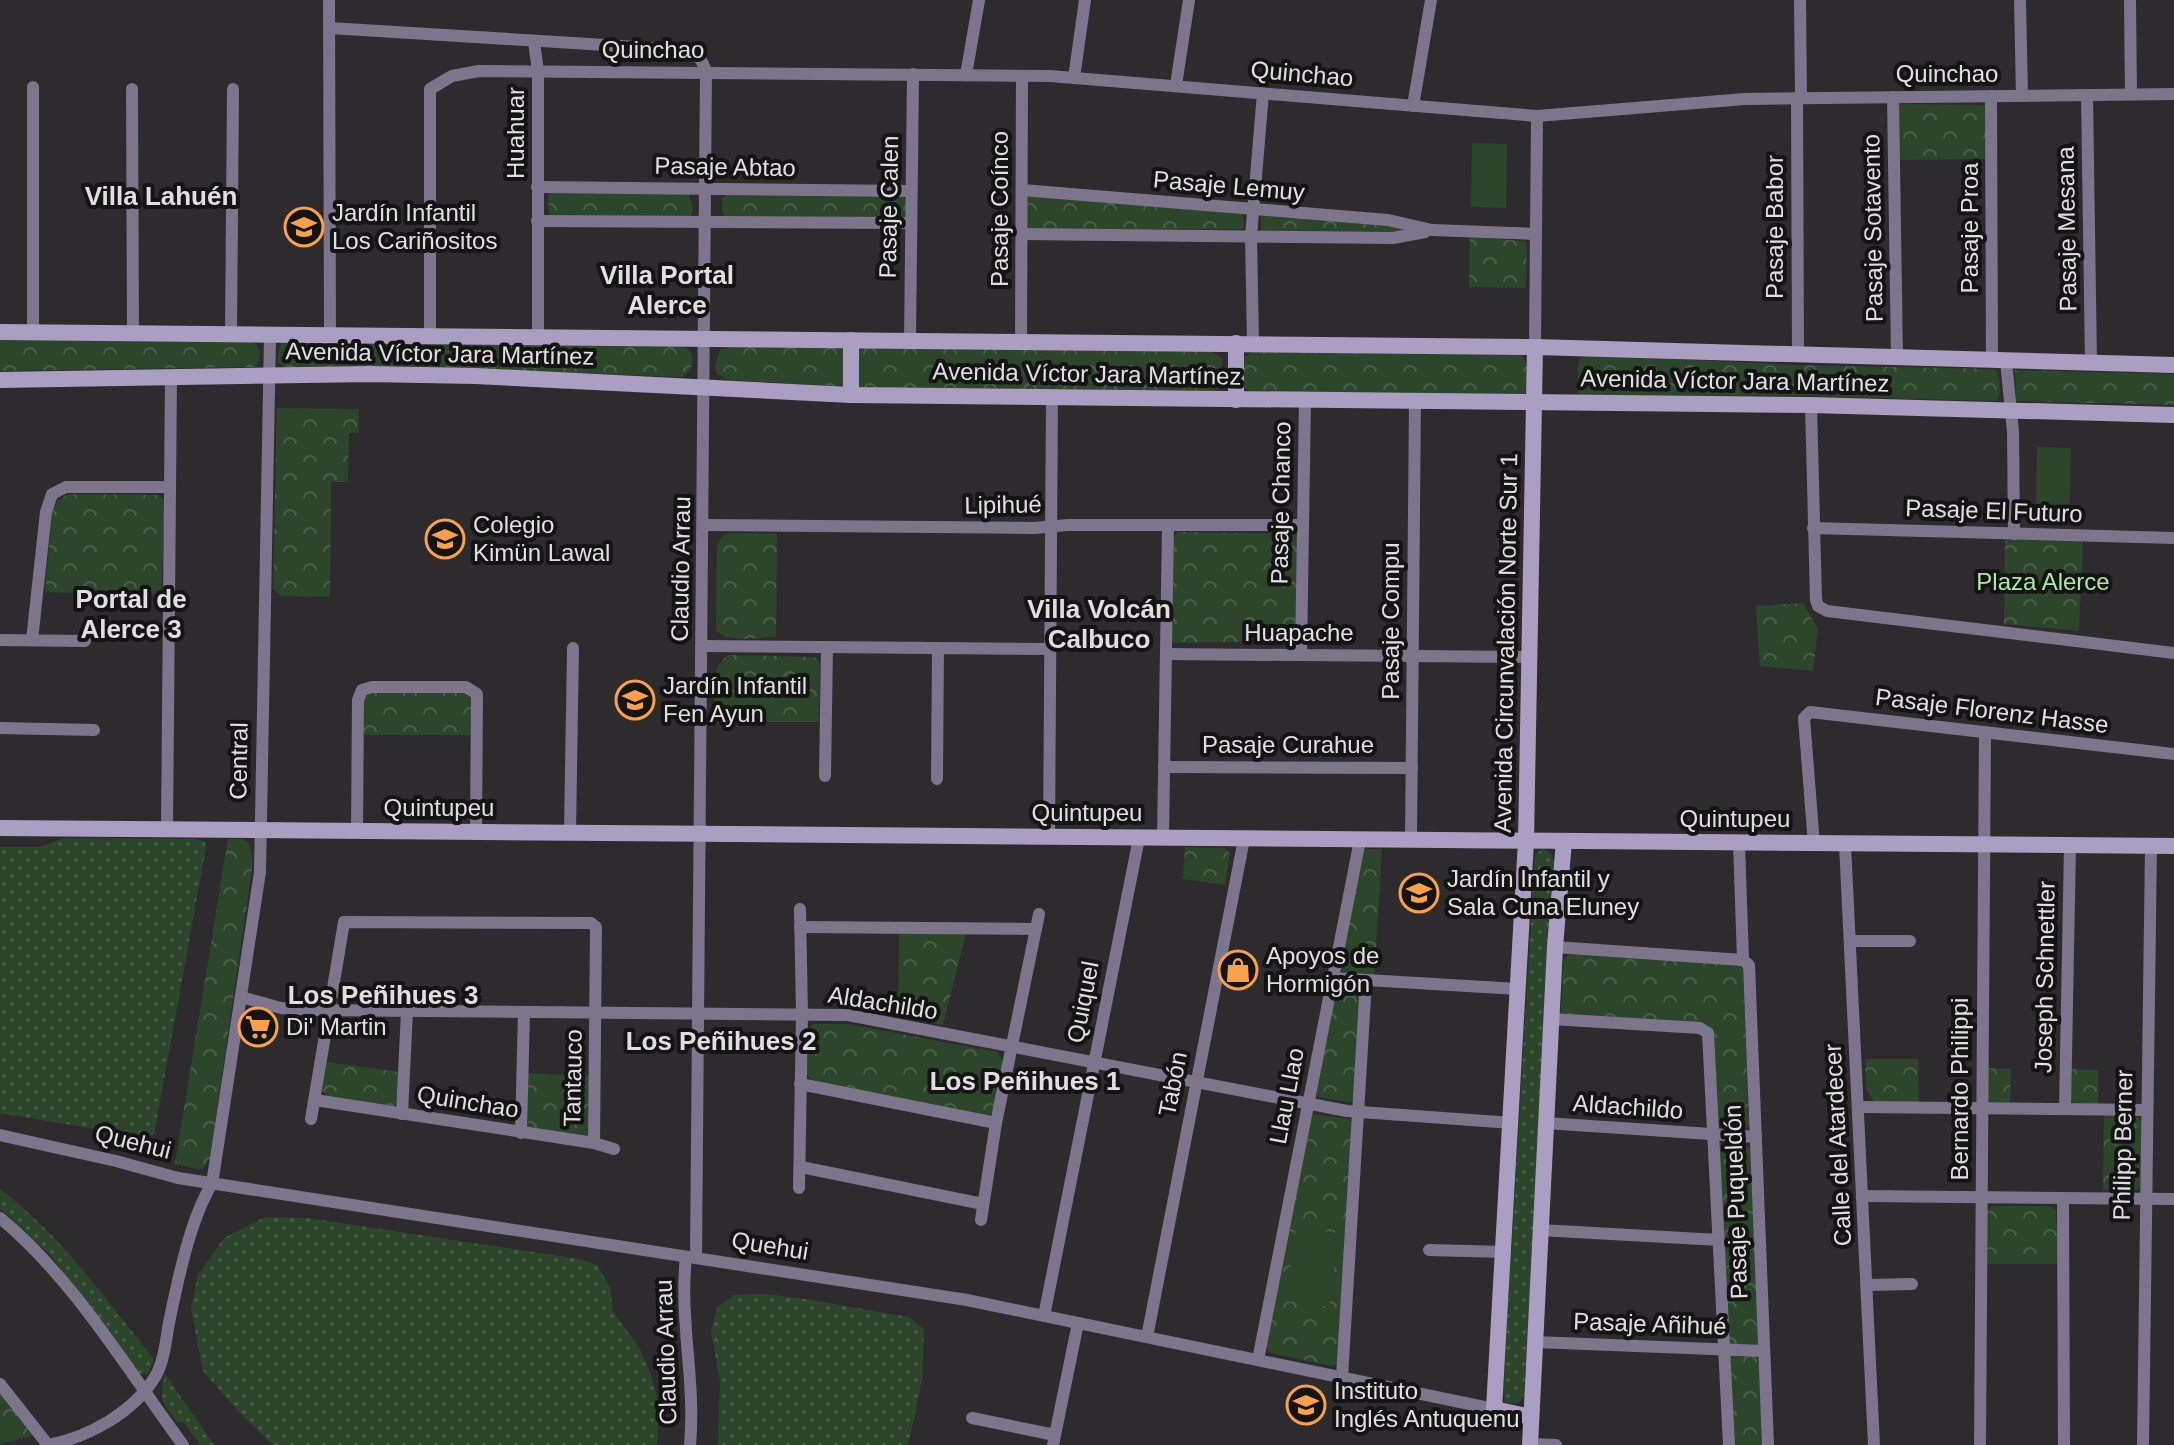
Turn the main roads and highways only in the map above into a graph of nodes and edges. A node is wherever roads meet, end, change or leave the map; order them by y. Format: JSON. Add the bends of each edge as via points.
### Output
{"nodes":[{"id":1,"x":0,"y":332,"type":"edge"},
{"id":2,"x":851,"y":340,"type":"junction"},
{"id":3,"x":1244,"y":343,"type":"junction"},
{"id":4,"x":1535,"y":347,"type":"junction"},
{"id":5,"x":2174,"y":365,"type":"edge"},
{"id":6,"x":0,"y":380,"type":"edge"},
{"id":7,"x":851,"y":395,"type":"junction"},
{"id":8,"x":1236,"y":400,"type":"junction"},
{"id":9,"x":1535,"y":403,"type":"junction"},
{"id":10,"x":2174,"y":415,"type":"edge"},
{"id":11,"x":0,"y":828,"type":"edge"},
{"id":12,"x":1526,"y":841,"type":"junction"},
{"id":13,"x":1564,"y":841,"type":"junction"},
{"id":14,"x":2174,"y":846,"type":"edge"},
{"id":15,"x":1494,"y":1409,"type":"joint"},
{"id":16,"x":1531,"y":1417,"type":"junction"},
{"id":17,"x":1530,"y":1445,"type":"edge"}],
"edges":[{"from":1,"to":2,"type":"main road","name":"Avenida Víctor Jara Martínez"},
{"from":2,"to":3,"type":"main road","name":"Avenida Víctor Jara Martínez"},
{"from":2,"to":7,"type":"main road"},
{"from":3,"to":4,"type":"main road","name":"Avenida Víctor Jara Martínez"},
{"from":3,"to":8,"type":"main road"},
{"from":4,"to":5,"type":"main road","name":"Avenida Víctor Jara Martínez"},
{"from":4,"to":9,"type":"main road","name":"Avenida Circunvalación Norte Sur 1"},
{"from":6,"to":7,"type":"main road","name":"Avenida Víctor Jara Martínez","via":[[476,376]]},
{"from":7,"to":8,"type":"main road","name":"Avenida Víctor Jara Martínez"},
{"from":8,"to":9,"type":"main road","name":"Avenida Víctor Jara Martínez"},
{"from":9,"to":10,"type":"main road","name":"Avenida Víctor Jara Martínez"},
{"from":9,"to":12,"type":"main road","name":"Avenida Circunvalación Norte Sur 1"},
{"from":11,"to":12,"type":"main road","name":"Quintupeu"},
{"from":12,"to":13,"type":"main road","name":"Quintupeu"},
{"from":12,"to":15,"type":"main road","name":"Avenida Circunvalación Norte Sur 1"},
{"from":13,"to":14,"type":"main road","name":"Quintupeu"},
{"from":13,"to":16,"type":"main road"},
{"from":15,"to":16,"type":"main road","name":"Quehui"},
{"from":16,"to":17,"type":"main road"}]}
